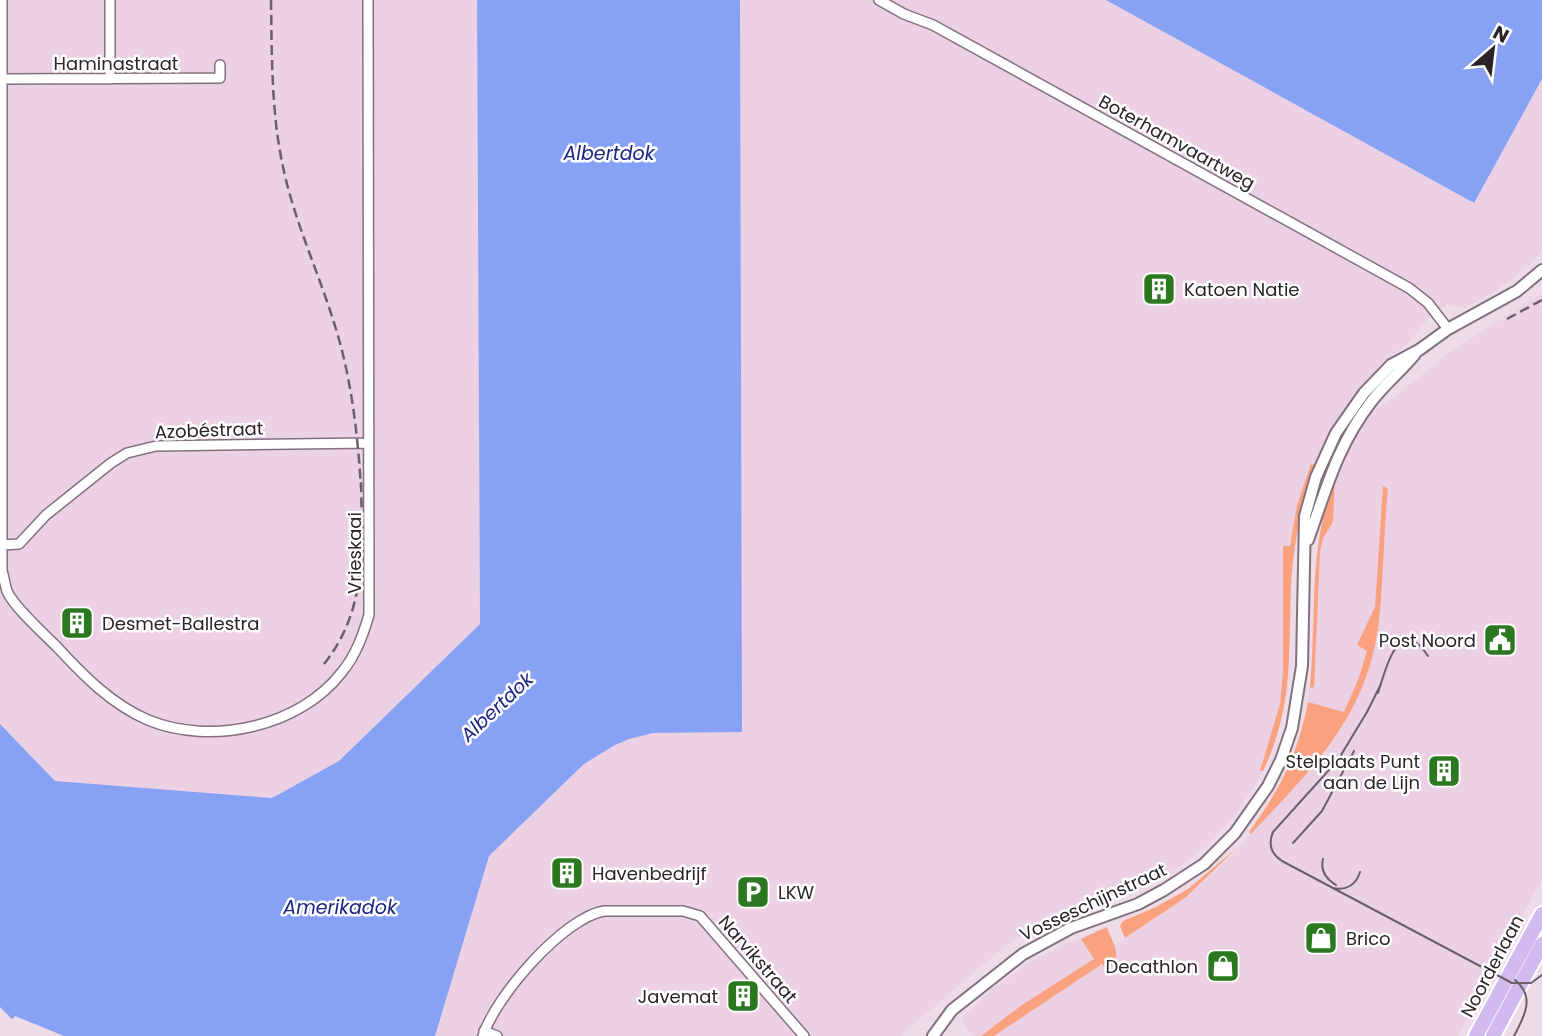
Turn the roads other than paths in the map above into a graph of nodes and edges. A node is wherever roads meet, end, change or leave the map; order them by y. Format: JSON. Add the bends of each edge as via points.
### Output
{"nodes":[{"id":1,"x":2,"y":0,"type":"edge"},
{"id":2,"x":110,"y":0,"type":"edge"},
{"id":3,"x":368,"y":0,"type":"edge"},
{"id":4,"x":879,"y":0,"type":"edge"},
{"id":5,"x":220,"y":65,"type":"dead end"},
{"id":6,"x":1,"y":79,"type":"edge"},
{"id":7,"x":110,"y":79,"type":"junction"},
{"id":8,"x":1540,"y":274,"type":"edge"},
{"id":9,"x":1448,"y":329,"type":"junction"},
{"id":10,"x":369,"y":443,"type":"junction"},
{"id":11,"x":2,"y":545,"type":"junction"},
{"id":12,"x":1542,"y":915,"type":"edge"},
{"id":13,"x":1542,"y":944,"type":"edge"},
{"id":14,"x":484,"y":1033,"type":"edge"},
{"id":15,"x":497,"y":1036,"type":"edge"},
{"id":16,"x":804,"y":1036,"type":"edge"},
{"id":17,"x":933,"y":1036,"type":"edge"},
{"id":18,"x":1476,"y":1036,"type":"edge"},
{"id":19,"x":1493,"y":1036,"type":"edge"}],
"edges":[{"from":1,"to":6,"type":"street"},
{"from":2,"to":7,"type":"street"},
{"from":3,"to":10,"type":"street","name":"Vrieskaai"},
{"from":4,"to":9,"type":"street","name":"Boterhamvaartweg","via":[[933,25],[1409,288]]},
{"from":5,"to":7,"type":"street","name":"Haminastraat","via":[[219,78]]},
{"from":6,"to":7,"type":"street","name":"Haminastraat"},
{"from":6,"to":11,"type":"street"},
{"from":8,"to":9,"type":"street","name":"Vosseschijnstraat"},
{"from":9,"to":17,"type":"street","name":"Vosseschijnstraat","via":[[1381,374],[1353,407],[1320,467],[1306,516],[1302,666],[1296,711],[1277,768],[1248,817],[1216,853],[1179,881],[1023,954],[952,1010]]},
{"from":10,"to":11,"type":"street","name":"Azobéstraat","via":[[156,446],[127,453],[49,513],[19,544]]},
{"from":10,"to":11,"type":"street","name":"Vrieskaai","via":[[369,615],[353,657],[327,690],[288,715],[240,728],[196,731],[171,728],[127,709],[103,693],[8,593]]},
{"from":12,"to":18,"type":"main road","name":"Noorderlaan"},
{"from":13,"to":19,"type":"main road","name":"Noorderlaan"},
{"from":14,"to":15,"type":"street"},
{"from":14,"to":16,"type":"street","name":"Narvikstraat","via":[[512,983],[581,918],[604,911],[683,911],[700,916]]}]}
